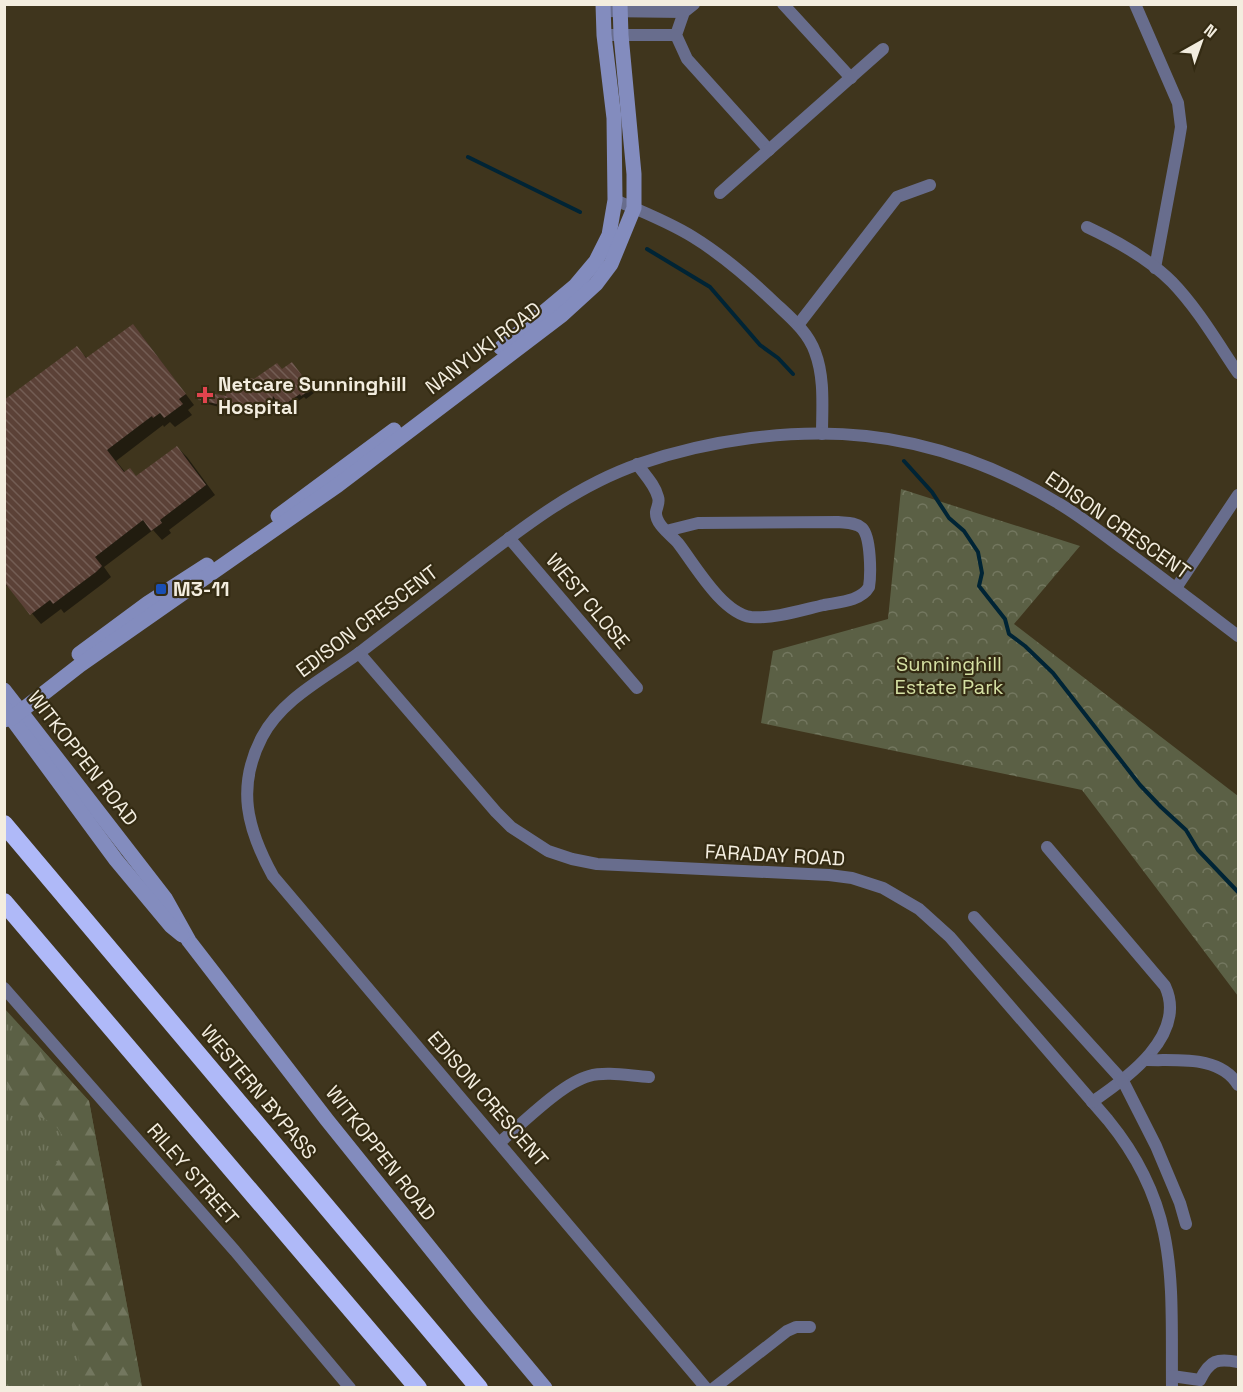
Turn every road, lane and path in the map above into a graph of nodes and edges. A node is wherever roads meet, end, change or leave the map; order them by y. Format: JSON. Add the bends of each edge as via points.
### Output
{"nodes":[{"id":1,"x":1135,"y":4,"type":"edge"},
{"id":2,"x":786,"y":6,"type":"edge"},
{"id":3,"x":603,"y":8,"type":"edge"},
{"id":4,"x":621,"y":8,"type":"edge"},
{"id":5,"x":689,"y":8,"type":"edge"},
{"id":6,"x":604,"y":35,"type":"junction"},
{"id":7,"x":621,"y":35,"type":"junction"},
{"id":8,"x":676,"y":35,"type":"junction"},
{"id":9,"x":884,"y":49,"type":"dead end"},
{"id":10,"x":851,"y":78,"type":"junction"},
{"id":11,"x":769,"y":150,"type":"junction"},
{"id":12,"x":930,"y":185,"type":"dead end"},
{"id":13,"x":720,"y":193,"type":"dead end"},
{"id":14,"x":615,"y":200,"type":"junction"},
{"id":15,"x":634,"y":208,"type":"junction"},
{"id":16,"x":1087,"y":227,"type":"dead end"},
{"id":17,"x":1155,"y":267,"type":"junction"},
{"id":18,"x":798,"y":325,"type":"junction"},
{"id":19,"x":1239,"y":373,"type":"edge"},
{"id":20,"x":822,"y":434,"type":"junction"},
{"id":21,"x":637,"y":464,"type":"junction"},
{"id":22,"x":1239,"y":495,"type":"edge"},
{"id":23,"x":666,"y":531,"type":"junction"},
{"id":24,"x":509,"y":538,"type":"junction"},
{"id":25,"x":1176,"y":588,"type":"junction"},
{"id":26,"x":1239,"y":636,"type":"edge"},
{"id":27,"x":359,"y":653,"type":"junction"},
{"id":28,"x":637,"y":688,"type":"dead end"},
{"id":29,"x":4,"y":690,"type":"edge"},
{"id":30,"x":9,"y":712,"type":"edge"},
{"id":31,"x":4,"y":824,"type":"edge"},
{"id":32,"x":1047,"y":847,"type":"dead end"},
{"id":33,"x":4,"y":902,"type":"edge"},
{"id":34,"x":974,"y":917,"type":"dead end"},
{"id":35,"x":4,"y":988,"type":"edge"},
{"id":36,"x":1147,"y":1060,"type":"junction"},
{"id":37,"x":649,"y":1077,"type":"dead end"},
{"id":38,"x":1123,"y":1081,"type":"junction"},
{"id":39,"x":1239,"y":1085,"type":"edge"},
{"id":40,"x":1092,"y":1102,"type":"junction"},
{"id":41,"x":500,"y":1143,"type":"junction"},
{"id":42,"x":1186,"y":1224,"type":"dead end"},
{"id":43,"x":810,"y":1327,"type":"dead end"},
{"id":44,"x":1239,"y":1362,"type":"edge"},
{"id":45,"x":1172,"y":1382,"type":"edge"},
{"id":46,"x":1199,"y":1384,"type":"edge"},
{"id":47,"x":350,"y":1388,"type":"edge"},
{"id":48,"x":418,"y":1388,"type":"edge"},
{"id":49,"x":479,"y":1388,"type":"edge"},
{"id":50,"x":545,"y":1388,"type":"edge"},
{"id":51,"x":706,"y":1388,"type":"edge"},
{"id":52,"x":714,"y":1388,"type":"edge"}],
"edges":[{"from":1,"to":17,"type":"street","via":[[1181,114]]},
{"from":2,"to":10,"type":"street"},
{"from":3,"to":4,"type":"street"},
{"from":3,"to":6,"type":"main road","name":"NANYUKI ROAD"},
{"from":4,"to":5,"type":"street"},
{"from":4,"to":7,"type":"main road","name":"NANYUKI ROAD"},
{"from":5,"to":8,"type":"street"},
{"from":6,"to":7,"type":"street"},
{"from":6,"to":14,"type":"main road","name":"NANYUKI ROAD","via":[[614,118]]},
{"from":7,"to":8,"type":"street"},
{"from":7,"to":15,"type":"main road","name":"NANYUKI ROAD"},
{"from":8,"to":11,"type":"street","via":[[687,59]]},
{"from":9,"to":10,"type":"street"},
{"from":10,"to":11,"type":"street"},
{"from":11,"to":13,"type":"street"},
{"from":12,"to":18,"type":"street","via":[[897,197]]},
{"from":14,"to":15,"type":"street"},
{"from":14,"to":30,"type":"main road","name":"NANYUKI ROAD","via":[[609,235],[596,261],[575,286],[532,324],[270,522],[148,603]]},
{"from":15,"to":18,"type":"street","via":[[715,252]]},
{"from":15,"to":30,"type":"main road","name":"NANYUKI ROAD","via":[[611,264],[568,310],[338,485]]},
{"from":16,"to":17,"type":"street"},
{"from":17,"to":19,"type":"street","via":[[1190,302]]},
{"from":18,"to":20,"type":"street","via":[[819,362]]},
{"from":20,"to":21,"type":"street","name":"EDISON CRESCENT","via":[[714,443]]},
{"from":20,"to":25,"type":"street","name":"EDISON CRESCENT","via":[[913,444],[1012,478],[1078,516]]},
{"from":21,"to":23,"type":"street","via":[[654,488],[659,502],[656,515]]},
{"from":21,"to":24,"type":"street","name":"EDISON CRESCENT","via":[[563,500]]},
{"from":22,"to":25,"type":"street"},
{"from":23,"to":23,"type":"street","via":[[720,598],[740,614],[764,617],[804,610],[860,596],[869,587],[866,534],[857,525],[698,523]]},
{"from":24,"to":27,"type":"street","name":"EDISON CRESCENT"},
{"from":24,"to":28,"type":"street","name":"WEST CLOSE"},
{"from":25,"to":26,"type":"street","name":"EDISON CRESCENT"},
{"from":27,"to":40,"type":"street","name":"FARADAY ROAD","via":[[496,812],[511,827],[548,850],[572,860],[627,867],[829,875],[870,883],[902,898],[950,937]]},
{"from":27,"to":41,"type":"street","name":"EDISON CRESCENT","via":[[284,707],[269,724],[247,780],[249,820],[273,876]]},
{"from":29,"to":30,"type":"main road","name":"WITKOPPEN ROAD"},
{"from":30,"to":50,"type":"main road","name":"WITKOPPEN ROAD","via":[[165,897],[189,941],[327,1120]]},
{"from":31,"to":49,"type":"highway","name":"WESTERN BYPASS"},
{"from":32,"to":36,"type":"street","via":[[1171,998],[1169,1018]]},
{"from":33,"to":48,"type":"highway"},
{"from":34,"to":38,"type":"street"},
{"from":35,"to":47,"type":"street","name":"RILEY STREET"},
{"from":36,"to":38,"type":"street"},
{"from":36,"to":39,"type":"street","via":[[1205,1063],[1225,1071]]},
{"from":37,"to":41,"type":"street","via":[[602,1074],[574,1082]]},
{"from":38,"to":40,"type":"street"},
{"from":38,"to":42,"type":"street","via":[[1156,1146]]},
{"from":40,"to":45,"type":"street","name":"FARADAY ROAD","via":[[1141,1168],[1160,1211],[1170,1257]]},
{"from":41,"to":51,"type":"street","name":"EDISON CRESCENT"},
{"from":43,"to":52,"type":"street","via":[[787,1331]]},
{"from":44,"to":46,"type":"street","via":[[1213,1362]]},
{"from":45,"to":46,"type":"street"}]}
